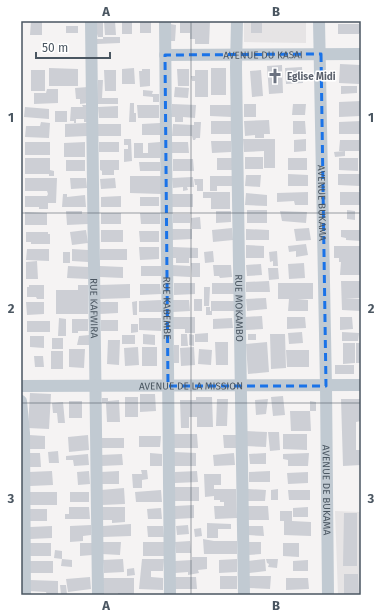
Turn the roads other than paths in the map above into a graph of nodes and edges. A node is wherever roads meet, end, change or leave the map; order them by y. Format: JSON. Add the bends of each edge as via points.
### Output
{"nodes":[{"id":1,"x":91,"y":21,"type":"edge"},
{"id":2,"x":165,"y":21,"type":"edge"},
{"id":3,"x":237,"y":21,"type":"edge"},
{"id":4,"x":319,"y":21,"type":"edge"},
{"id":5,"x":236,"y":54,"type":"junction"},
{"id":6,"x":321,"y":54,"type":"junction"},
{"id":7,"x":361,"y":54,"type":"edge"},
{"id":8,"x":165,"y":55,"type":"junction"},
{"id":9,"x":241,"y":385,"type":"junction"},
{"id":10,"x":361,"y":385,"type":"edge"},
{"id":11,"x":21,"y":386,"type":"edge"},
{"id":12,"x":95,"y":386,"type":"junction"},
{"id":13,"x":168,"y":386,"type":"junction"},
{"id":14,"x":326,"y":386,"type":"junction"},
{"id":15,"x":21,"y":401,"type":"edge"},
{"id":16,"x":25,"y":595,"type":"edge"},
{"id":17,"x":98,"y":595,"type":"edge"},
{"id":18,"x":170,"y":595,"type":"edge"},
{"id":19,"x":244,"y":595,"type":"edge"},
{"id":20,"x":328,"y":595,"type":"edge"}],
"edges":[{"from":1,"to":12,"type":"street","name":"RUE KAFWIRA"},
{"from":2,"to":8,"type":"street","name":"RUE KABEMBE"},
{"from":3,"to":5,"type":"street","name":"RUE MOKAMBO"},
{"from":4,"to":6,"type":"street","name":"AVENUE BUKAMA"},
{"from":5,"to":6,"type":"street","name":"AVENUE DU KASAI"},
{"from":5,"to":8,"type":"street","name":"AVENUE DU KASAI"},
{"from":5,"to":9,"type":"street","name":"RUE MOKAMBO"},
{"from":6,"to":7,"type":"street","name":"AVENUE DU KASAI"},
{"from":6,"to":14,"type":"street","name":"AVENUE BUKAMA"},
{"from":8,"to":13,"type":"street","name":"RUE KABEMBE"},
{"from":9,"to":13,"type":"street","name":"AVENUE DE LA MISSION"},
{"from":9,"to":14,"type":"street","name":"AVENUE DE LA MISSION"},
{"from":9,"to":19,"type":"street","name":"RUE MOKAMBO"},
{"from":10,"to":14,"type":"street","name":"AVENUE DE LA MISSION"},
{"from":11,"to":12,"type":"street","name":"AVENUE DE LA MISSION"},
{"from":12,"to":13,"type":"street","name":"AVENUE DE LA MISSION"},
{"from":12,"to":17,"type":"street","name":"RUE KAFWIRA"},
{"from":13,"to":18,"type":"street","name":"RUE KABEMBE"},
{"from":14,"to":20,"type":"street","name":"AVENUE DE BUKAMA"},
{"from":15,"to":16,"type":"street","via":[[24,433]]}]}
